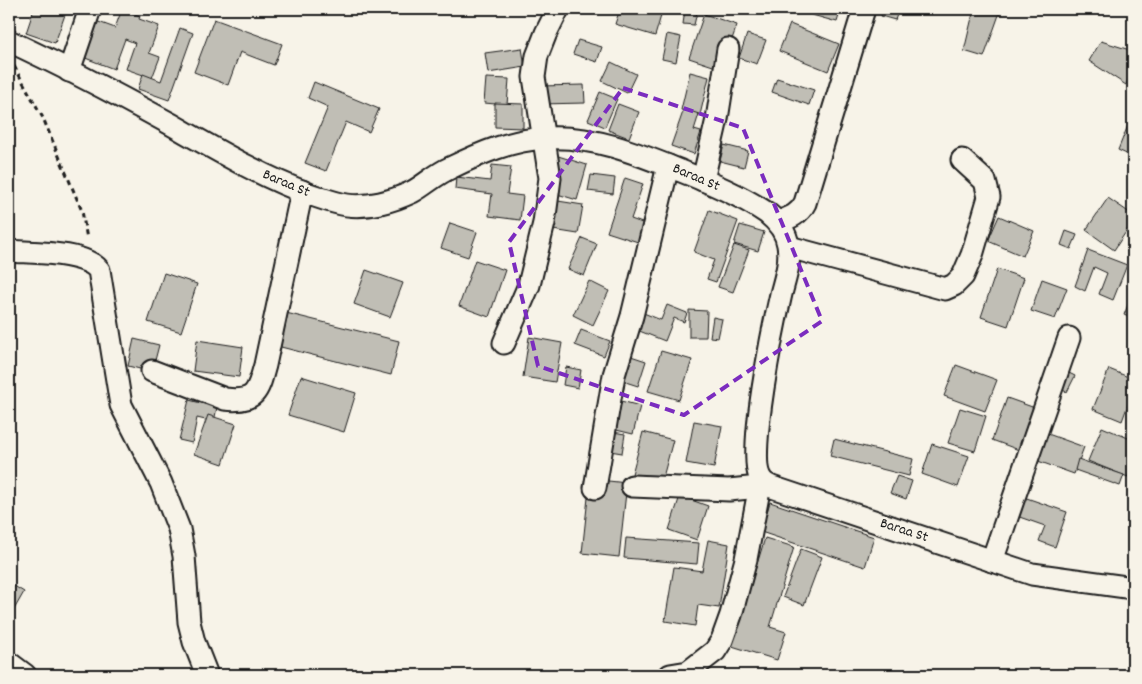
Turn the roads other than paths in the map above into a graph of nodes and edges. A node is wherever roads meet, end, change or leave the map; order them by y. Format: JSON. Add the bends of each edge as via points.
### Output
{"nodes":[{"id":1,"x":90,"y":9,"type":"edge"},
{"id":2,"x":558,"y":9,"type":"edge"},
{"id":3,"x":864,"y":9,"type":"edge"},
{"id":4,"x":11,"y":42,"type":"edge"},
{"id":5,"x":728,"y":49,"type":"dead end"},
{"id":6,"x":69,"y":71,"type":"junction"},
{"id":7,"x":545,"y":138,"type":"junction"},
{"id":8,"x":962,"y":160,"type":"dead end"},
{"id":9,"x":668,"y":166,"type":"junction"},
{"id":10,"x":703,"y":180,"type":"junction"},
{"id":11,"x":302,"y":191,"type":"junction"},
{"id":12,"x":778,"y":222,"type":"junction"},
{"id":13,"x":789,"y":247,"type":"junction"},
{"id":14,"x":9,"y":251,"type":"edge"},
{"id":15,"x":1069,"y":338,"type":"dead end"},
{"id":16,"x":504,"y":343,"type":"dead end"},
{"id":17,"x":152,"y":371,"type":"dead end"},
{"id":18,"x":760,"y":484,"type":"junction"},
{"id":19,"x":632,"y":486,"type":"dead end"},
{"id":20,"x":596,"y":488,"type":"dead end"},
{"id":21,"x":992,"y":560,"type":"junction"},
{"id":22,"x":1133,"y":588,"type":"edge"},
{"id":23,"x":9,"y":664,"type":"edge"},
{"id":24,"x":682,"y":674,"type":"edge"},
{"id":25,"x":25,"y":675,"type":"edge"},
{"id":26,"x":207,"y":675,"type":"edge"}],
"edges":[{"from":1,"to":6,"type":"street"},
{"from":2,"to":7,"type":"street","via":[[546,33],[534,77]]},
{"from":3,"to":12,"type":"street","via":[[805,203],[797,214]]},
{"from":4,"to":6,"type":"street","name":"Baraa St"},
{"from":5,"to":10,"type":"street"},
{"from":6,"to":11,"type":"street","name":"Baraa St","via":[[225,156]]},
{"from":7,"to":9,"type":"street","name":"Baraa St","via":[[594,142]]},
{"from":7,"to":11,"type":"street","name":"Baraa St","via":[[495,148],[446,170],[413,192],[382,203],[347,205]]},
{"from":7,"to":16,"type":"street","via":[[550,178],[544,223],[529,285]]},
{"from":8,"to":13,"type":"street","via":[[985,181],[990,197],[972,255],[963,276],[954,285],[945,289]]},
{"from":9,"to":10,"type":"street","name":"Baraa St"},
{"from":9,"to":20,"type":"street","via":[[632,316],[614,375]]},
{"from":10,"to":12,"type":"street","name":"Baraa St","via":[[741,198]]},
{"from":11,"to":17,"type":"street","via":[[265,365],[252,397],[225,399]]},
{"from":12,"to":13,"type":"street"},
{"from":13,"to":18,"type":"street","via":[[789,263],[777,314],[757,439],[756,462]]},
{"from":14,"to":26,"type":"street","via":[[76,258],[90,262],[99,270],[121,405],[179,529],[189,622]]},
{"from":15,"to":21,"type":"street"},
{"from":18,"to":19,"type":"street","via":[[729,490]]},
{"from":18,"to":21,"type":"street","name":"Baraa St"},
{"from":18,"to":24,"type":"street","via":[[746,559],[722,640],[715,651]]},
{"from":21,"to":22,"type":"street","name":"Baraa St","via":[[1032,574]]},
{"from":23,"to":25,"type":"street"}]}
